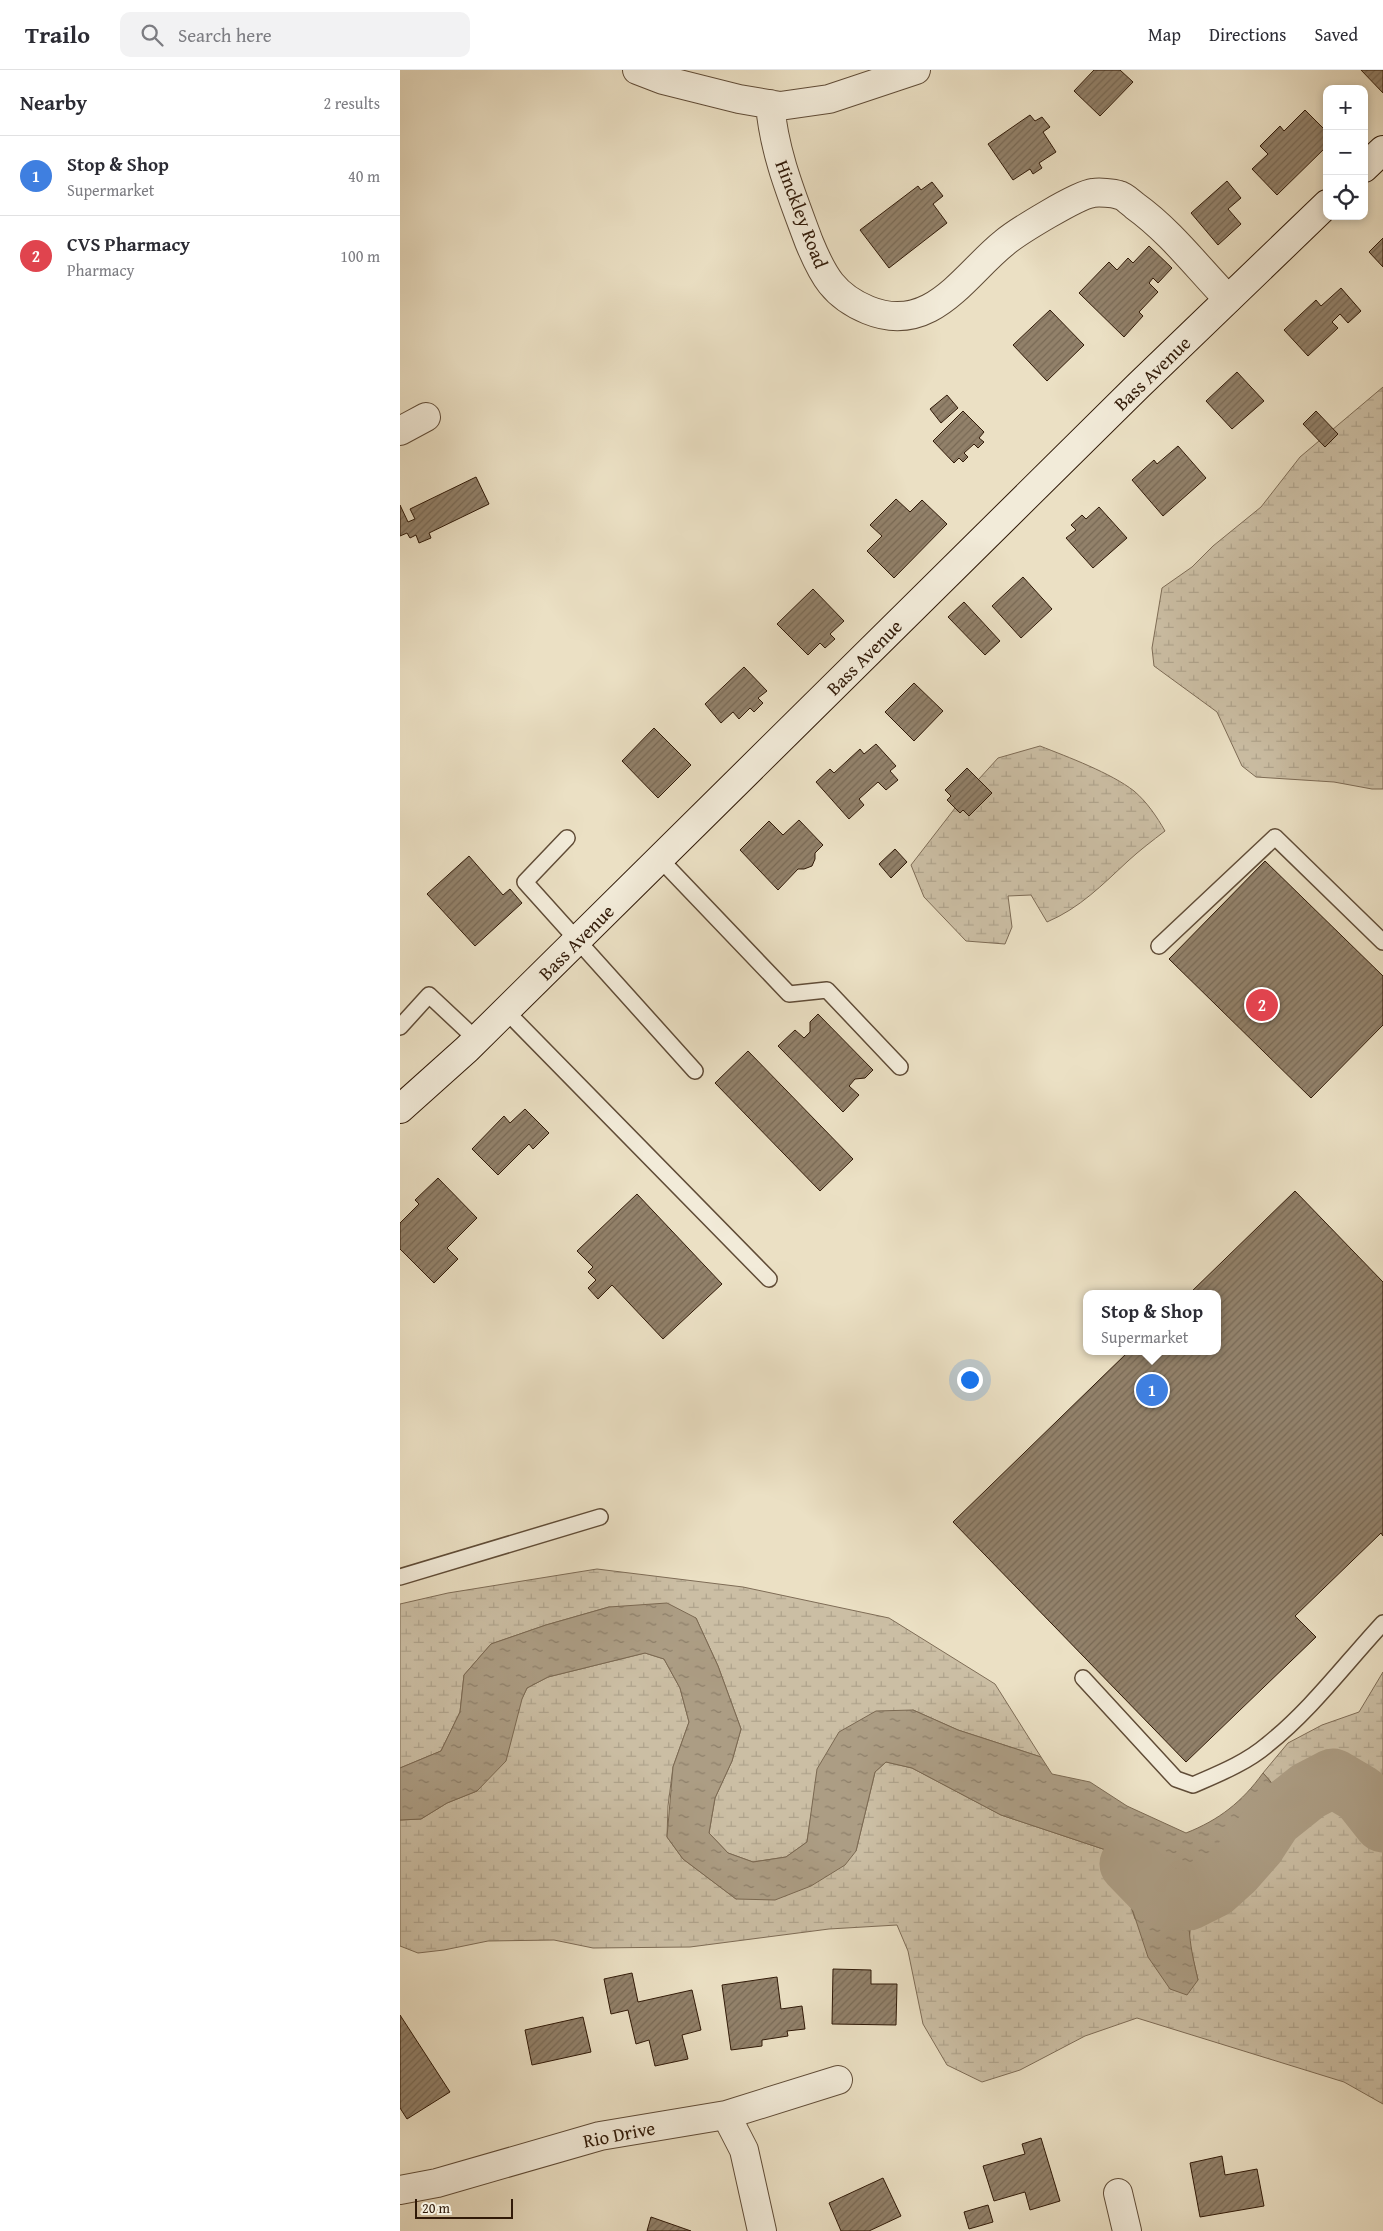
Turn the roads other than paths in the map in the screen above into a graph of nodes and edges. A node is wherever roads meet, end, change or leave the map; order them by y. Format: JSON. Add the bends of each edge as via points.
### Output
{"nodes":[{"id":1,"x":637,"y":70,"type":"edge"},
{"id":2,"x":916,"y":70,"type":"edge"},
{"id":3,"x":770,"y":104,"type":"junction"},
{"id":4,"x":1383,"y":150,"type":"edge"},
{"id":5,"x":1368,"y":164,"type":"edge"},
{"id":6,"x":1323,"y":208,"type":"edge"},
{"id":7,"x":1228,"y":299,"type":"junction"},
{"id":8,"x":426,"y":417,"type":"dead end"},
{"id":9,"x":400,"y":431,"type":"edge"},
{"id":10,"x":567,"y":838,"type":"dead end"},
{"id":11,"x":660,"y":859,"type":"junction"},
{"id":12,"x":576,"y":941,"type":"junction"},
{"id":13,"x":1383,"y":942,"type":"edge"},
{"id":14,"x":1159,"y":946,"type":"dead end"},
{"id":15,"x":506,"y":1011,"type":"junction"},
{"id":16,"x":400,"y":1027,"type":"edge"},
{"id":17,"x":477,"y":1040,"type":"junction"},
{"id":18,"x":900,"y":1067,"type":"dead end"},
{"id":19,"x":695,"y":1071,"type":"dead end"},
{"id":20,"x":400,"y":1109,"type":"edge"},
{"id":21,"x":768,"y":1279,"type":"dead end"},
{"id":22,"x":600,"y":1517,"type":"dead end"},
{"id":23,"x":400,"y":1577,"type":"edge"},
{"id":24,"x":1383,"y":1623,"type":"edge"},
{"id":25,"x":1083,"y":1678,"type":"dead end"},
{"id":26,"x":838,"y":2080,"type":"dead end"},
{"id":27,"x":726,"y":2115,"type":"junction"},
{"id":28,"x":400,"y":2190,"type":"edge"},
{"id":29,"x":1118,"y":2193,"type":"dead end"},
{"id":30,"x":762,"y":2231,"type":"edge"},
{"id":31,"x":1126,"y":2231,"type":"edge"}],
"edges":[{"from":1,"to":3,"type":"street","via":[[663,80]]},
{"from":2,"to":3,"type":"street","via":[[829,99],[780,106]]},
{"from":3,"to":7,"type":"street","name":"Hinckley Road","via":[[780,165],[813,251],[829,282],[849,302],[875,313],[908,317],[927,309],[958,289],[1004,243],[1092,193],[1120,195],[1150,217]]},
{"from":4,"to":5,"type":"street"},
{"from":6,"to":7,"type":"street","name":"Bass Avenue"},
{"from":7,"to":11,"type":"street","name":"Bass Avenue"},
{"from":8,"to":9,"type":"street"},
{"from":10,"to":12,"type":"lane","via":[[525,882]]},
{"from":11,"to":12,"type":"street","name":"Bass Avenue"},
{"from":11,"to":18,"type":"lane","via":[[790,994],[827,990]]},
{"from":12,"to":15,"type":"street","name":"Bass Avenue"},
{"from":12,"to":19,"type":"lane"},
{"from":13,"to":14,"type":"lane","via":[[1275,837]]},
{"from":15,"to":17,"type":"street","name":"Bass Avenue"},
{"from":15,"to":21,"type":"lane"},
{"from":16,"to":17,"type":"lane","via":[[429,995]]},
{"from":17,"to":20,"type":"street","name":"Bass Avenue"},
{"from":22,"to":23,"type":"lane"},
{"from":24,"to":25,"type":"lane","via":[[1308,1709],[1266,1746],[1225,1771],[1193,1785],[1176,1779]]},
{"from":26,"to":27,"type":"street","name":"Rio Drive"},
{"from":27,"to":28,"type":"street","name":"Rio Drive","via":[[600,2136],[437,2183]]},
{"from":27,"to":30,"type":"street","via":[[744,2150]]},
{"from":29,"to":31,"type":"street"}]}
